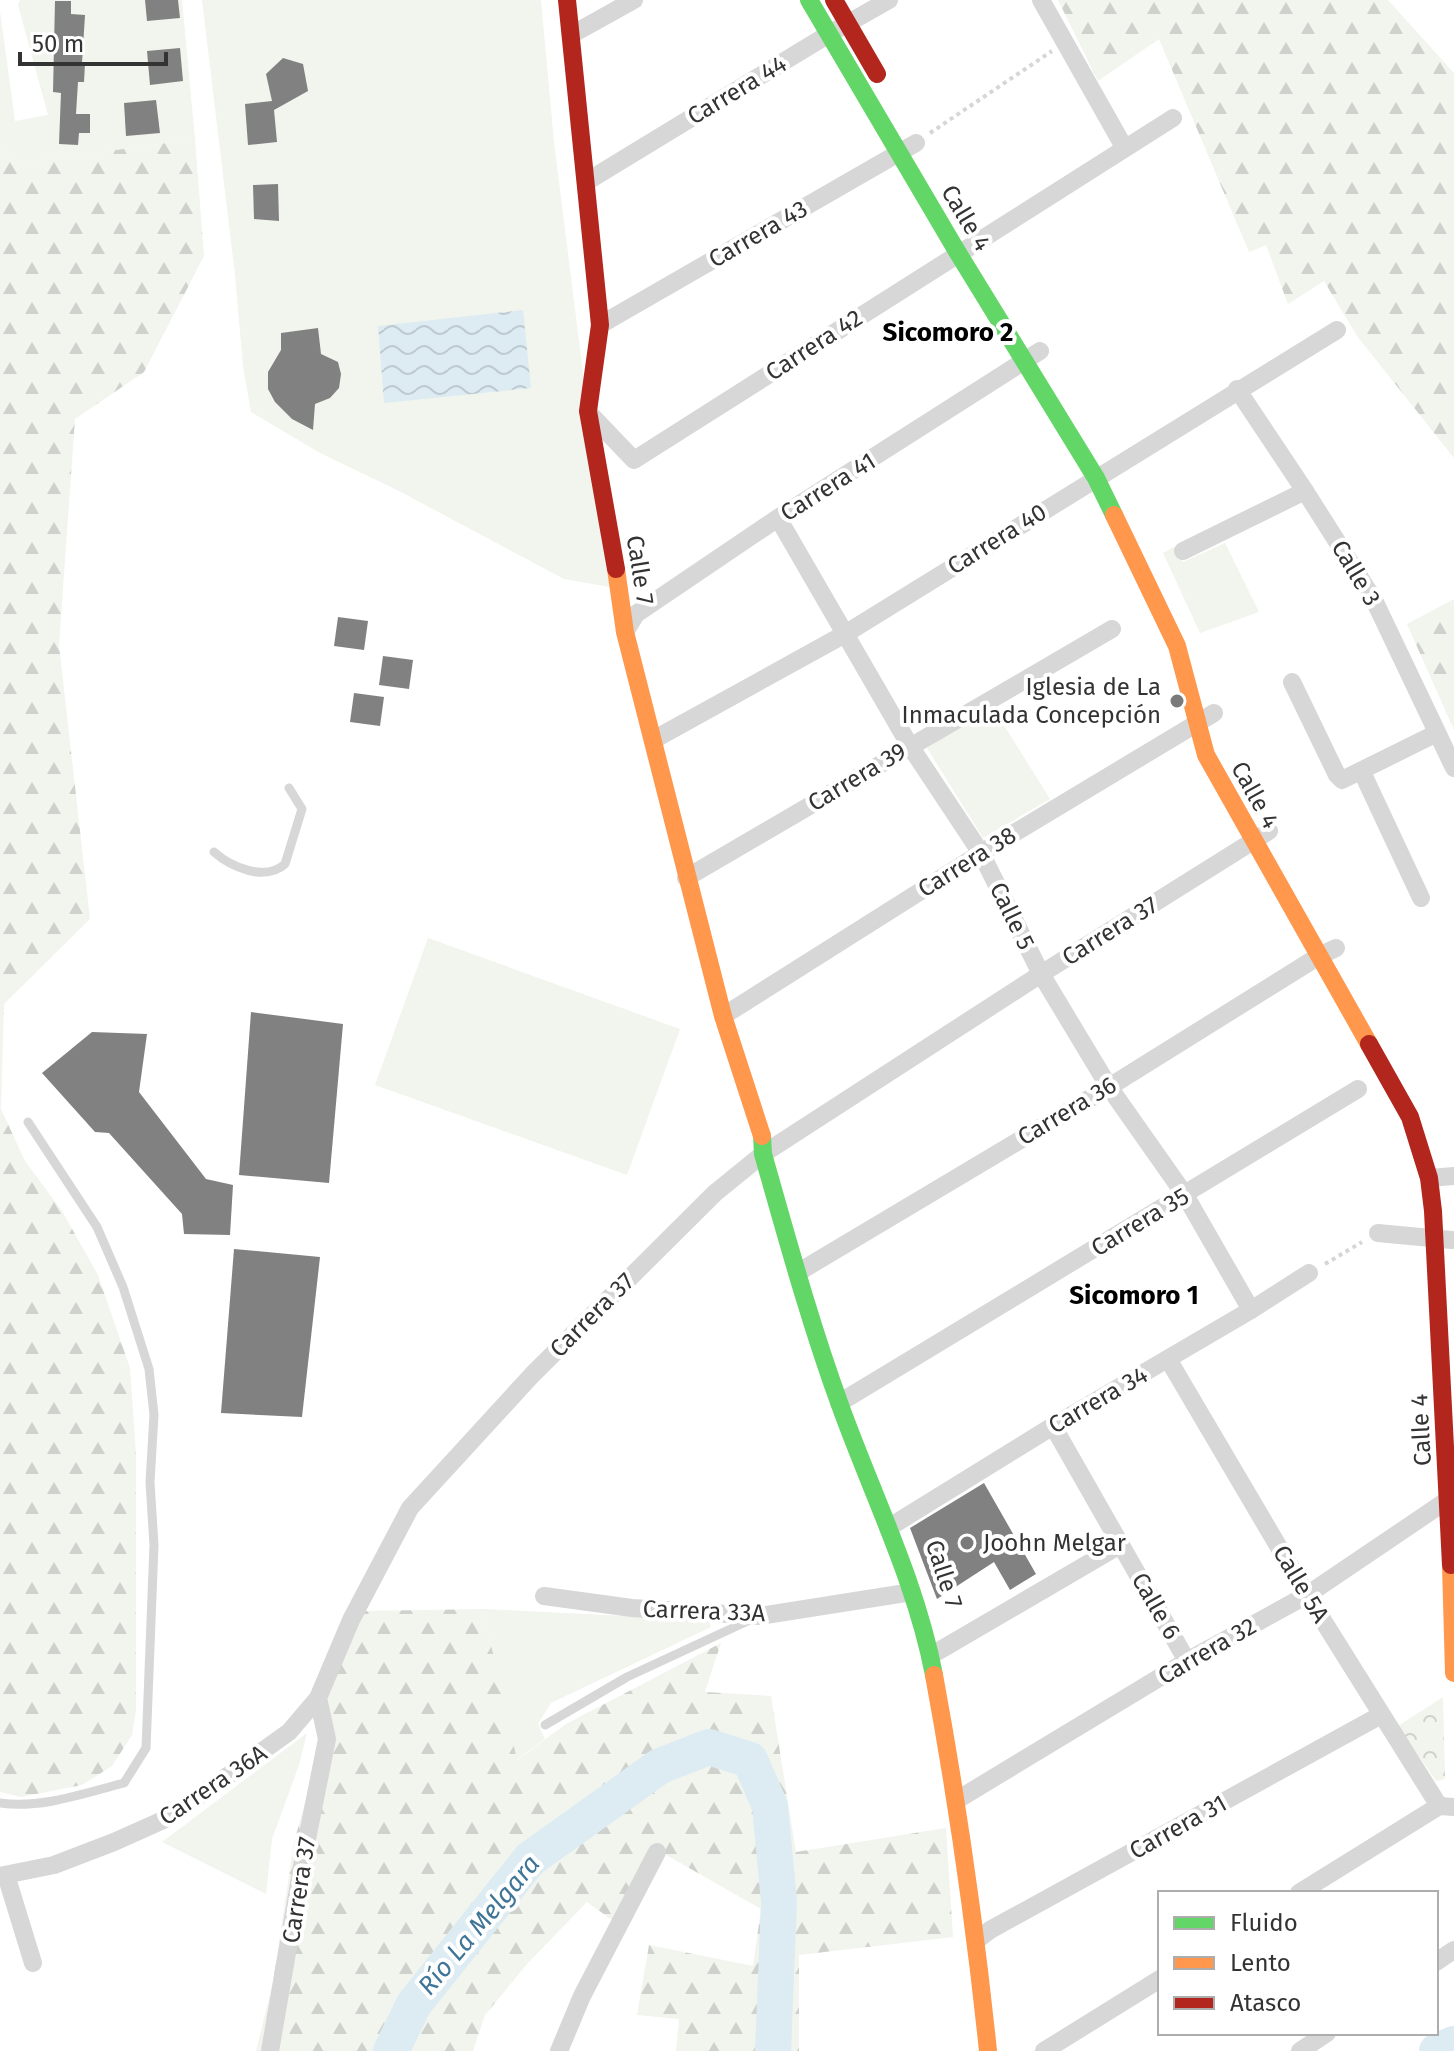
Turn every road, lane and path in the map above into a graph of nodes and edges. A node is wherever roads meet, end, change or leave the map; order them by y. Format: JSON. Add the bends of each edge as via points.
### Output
{"nodes":[{"id":1,"x":567,"y":0,"type":"edge"},
{"id":2,"x":634,"y":0,"type":"edge"},
{"id":3,"x":809,"y":0,"type":"edge"},
{"id":4,"x":834,"y":0,"type":"edge"},
{"id":5,"x":889,"y":0,"type":"edge"},
{"id":6,"x":1041,"y":0,"type":"edge"},
{"id":7,"x":848,"y":23,"type":"junction"},
{"id":8,"x":829,"y":34,"type":"junction"},
{"id":9,"x":571,"y":35,"type":"junction"},
{"id":10,"x":1064,"y":43,"type":"junction"},
{"id":11,"x":886,"y":90,"type":"dead end"},
{"id":12,"x":1173,"y":118,"type":"dead end"},
{"id":13,"x":912,"y":145,"type":"junction"},
{"id":14,"x":1124,"y":147,"type":"junction"},
{"id":15,"x":586,"y":182,"type":"junction"},
{"id":16,"x":958,"y":253,"type":"junction"},
{"id":17,"x":600,"y":325,"type":"junction"},
{"id":18,"x":1337,"y":330,"type":"dead end"},
{"id":19,"x":1032,"y":350,"type":"junction"},
{"id":20,"x":1237,"y":389,"type":"junction"},
{"id":21,"x":588,"y":411,"type":"junction"},
{"id":22,"x":1103,"y":473,"type":"junction"},
{"id":23,"x":1305,"y":491,"type":"junction"},
{"id":24,"x":778,"y":518,"type":"junction"},
{"id":25,"x":1152,"y":551,"type":"dead end"},
{"id":26,"x":1183,"y":551,"type":"dead end"},
{"id":27,"x":1183,"y":616,"type":"dead end"},
{"id":28,"x":1112,"y":629,"type":"dead end"},
{"id":29,"x":625,"y":632,"type":"junction"},
{"id":30,"x":845,"y":634,"type":"junction"},
{"id":31,"x":1292,"y":682,"type":"dead end"},
{"id":32,"x":1210,"y":699,"type":"junction"},
{"id":33,"x":1197,"y":722,"type":"junction"},
{"id":34,"x":1437,"y":733,"type":"junction"},
{"id":35,"x":1220,"y":735,"type":"dead end"},
{"id":36,"x":653,"y":740,"type":"junction"},
{"id":37,"x":910,"y":746,"type":"junction"},
{"id":38,"x":1454,"y":768,"type":"edge"},
{"id":39,"x":1236,"y":771,"type":"dead end"},
{"id":40,"x":1362,"y":772,"type":"junction"},
{"id":41,"x":289,"y":788,"type":"dead end"},
{"id":42,"x":1261,"y":836,"type":"junction"},
{"id":43,"x":214,"y":852,"type":"dead end"},
{"id":44,"x":981,"y":853,"type":"junction"},
{"id":45,"x":686,"y":878,"type":"junction"},
{"id":46,"x":1421,"y":898,"type":"dead end"},
{"id":47,"x":1330,"y":945,"type":"junction"},
{"id":48,"x":1041,"y":974,"type":"junction"},
{"id":49,"x":723,"y":1016,"type":"junction"},
{"id":50,"x":1405,"y":1071,"type":"dead end"},
{"id":51,"x":1109,"y":1087,"type":"junction"},
{"id":52,"x":1358,"y":1089,"type":"dead end"},
{"id":53,"x":28,"y":1122,"type":"dead end"},
{"id":54,"x":1433,"y":1130,"type":"dead end"},
{"id":55,"x":766,"y":1145,"type":"junction"},
{"id":56,"x":1440,"y":1152,"type":"dead end"},
{"id":57,"x":1443,"y":1177,"type":"edge"},
{"id":58,"x":1185,"y":1195,"type":"junction"},
{"id":59,"x":1378,"y":1233,"type":"joint"},
{"id":60,"x":1443,"y":1239,"type":"junction"},
{"id":61,"x":802,"y":1269,"type":"junction"},
{"id":62,"x":1454,"y":1272,"type":"edge"},
{"id":63,"x":1309,"y":1273,"type":"joint"},
{"id":64,"x":1251,"y":1310,"type":"junction"},
{"id":65,"x":1168,"y":1359,"type":"junction"},
{"id":66,"x":846,"y":1399,"type":"junction"},
{"id":67,"x":1053,"y":1426,"type":"junction"},
{"id":68,"x":1452,"y":1500,"type":"edge"},
{"id":69,"x":894,"y":1524,"type":"junction"},
{"id":70,"x":1120,"y":1545,"type":"junction"},
{"id":71,"x":912,"y":1592,"type":"junction"},
{"id":72,"x":1307,"y":1595,"type":"junction"},
{"id":73,"x":544,"y":1596,"type":"dead end"},
{"id":74,"x":759,"y":1616,"type":"junction"},
{"id":75,"x":936,"y":1652,"type":"junction"},
{"id":76,"x":1187,"y":1661,"type":"junction"},
{"id":77,"x":1454,"y":1673,"type":"edge"},
{"id":78,"x":318,"y":1698,"type":"junction"},
{"id":79,"x":1381,"y":1715,"type":"junction"},
{"id":80,"x":545,"y":1725,"type":"dead end"},
{"id":81,"x":963,"y":1796,"type":"junction"},
{"id":82,"x":0,"y":1803,"type":"edge"},
{"id":83,"x":1446,"y":1807,"type":"edge"},
{"id":84,"x":657,"y":1852,"type":"dead end"},
{"id":85,"x":3,"y":1876,"type":"edge"},
{"id":86,"x":1302,"y":1891,"type":"edge"},
{"id":87,"x":984,"y":1935,"type":"junction"},
{"id":88,"x":33,"y":1963,"type":"dead end"},
{"id":89,"x":1158,"y":1980,"type":"edge"},
{"id":90,"x":1324,"y":2035,"type":"edge"},
{"id":91,"x":270,"y":2051,"type":"edge"},
{"id":92,"x":559,"y":2051,"type":"edge"},
{"id":93,"x":988,"y":2051,"type":"edge"},
{"id":94,"x":1000,"y":2051,"type":"edge"},
{"id":95,"x":1044,"y":2051,"type":"edge"},
{"id":96,"x":1300,"y":2051,"type":"edge"}],
"edges":[{"from":1,"to":9,"type":"main road","name":"Calle 7"},
{"from":2,"to":9,"type":"street"},
{"from":3,"to":8,"type":"main road","name":"Calle 4"},
{"from":4,"to":7,"type":"main road"},
{"from":5,"to":7,"type":"street","name":"Carrera 44"},
{"from":6,"to":10,"type":"street"},
{"from":7,"to":8,"type":"street","name":"Carrera 44"},
{"from":7,"to":11,"type":"main road"},
{"from":8,"to":13,"type":"main road","name":"Calle 4"},
{"from":8,"to":15,"type":"street","name":"Carrera 44"},
{"from":9,"to":15,"type":"main road","name":"Calle 7"},
{"from":10,"to":13,"type":"path"},
{"from":10,"to":14,"type":"street"},
{"from":12,"to":14,"type":"street","name":"Carrera 42"},
{"from":13,"to":16,"type":"main road","name":"Calle 4"},
{"from":13,"to":17,"type":"street","name":"Carrera 43"},
{"from":14,"to":16,"type":"street","name":"Carrera 42"},
{"from":15,"to":17,"type":"main road","name":"Calle 7"},
{"from":16,"to":19,"type":"main road","name":"Calle 4"},
{"from":16,"to":21,"type":"street","name":"Carrera 42","via":[[634,460]]},
{"from":17,"to":21,"type":"main road","name":"Calle 7"},
{"from":18,"to":20,"type":"street","name":"Carrera 40"},
{"from":19,"to":22,"type":"main road","name":"Calle 4"},
{"from":19,"to":24,"type":"street","name":"Carrera 41"},
{"from":20,"to":22,"type":"street","name":"Carrera 40"},
{"from":20,"to":23,"type":"street","name":"Calle 3"},
{"from":21,"to":29,"type":"main road","name":"Calle 7"},
{"from":22,"to":25,"type":"main road","name":"Calle 4"},
{"from":22,"to":30,"type":"street","name":"Carrera 40"},
{"from":22,"to":33,"type":"main road","name":"Calle 4","via":[[1177,646]]},
{"from":23,"to":26,"type":"street"},
{"from":23,"to":34,"type":"street","name":"Calle 3","via":[[1374,600]]},
{"from":24,"to":29,"type":"street","name":"Carrera 41","via":[[636,614]]},
{"from":24,"to":30,"type":"street","name":"Calle 5"},
{"from":27,"to":32,"type":"main road","name":"Calle 4"},
{"from":28,"to":37,"type":"street","name":"Carrera 39"},
{"from":29,"to":36,"type":"main road","name":"Calle 7"},
{"from":30,"to":36,"type":"street","name":"Carrera 40"},
{"from":30,"to":37,"type":"street","name":"Calle 5"},
{"from":31,"to":40,"type":"street","via":[[1337,775],[1342,780]]},
{"from":32,"to":33,"type":"street","name":"Carrera 38"},
{"from":32,"to":35,"type":"main road","name":"Calle 4"},
{"from":33,"to":42,"type":"main road","name":"Calle 4","via":[[1206,755]]},
{"from":33,"to":44,"type":"street","name":"Carrera 38"},
{"from":34,"to":38,"type":"street","name":"Calle 3"},
{"from":34,"to":40,"type":"street"},
{"from":36,"to":45,"type":"main road","name":"Calle 7"},
{"from":37,"to":44,"type":"street","name":"Calle 5"},
{"from":37,"to":45,"type":"street","name":"Carrera 39"},
{"from":39,"to":42,"type":"main road","name":"Calle 4"},
{"from":40,"to":46,"type":"street"},
{"from":41,"to":43,"type":"lane","via":[[302,809],[285,864],[272,872],[242,870]]},
{"from":42,"to":47,"type":"main road","name":"Calle 4"},
{"from":42,"to":47,"type":"main road","name":"Calle 4"},
{"from":42,"to":48,"type":"street","name":"Carrera 37"},
{"from":44,"to":48,"type":"street","name":"Calle 5"},
{"from":44,"to":49,"type":"street","name":"Carrera 38"},
{"from":45,"to":49,"type":"main road","name":"Calle 7"},
{"from":47,"to":51,"type":"street","name":"Carrera 36"},
{"from":47,"to":57,"type":"main road","name":"Calle 4"},
{"from":48,"to":51,"type":"street","name":"Calle 5"},
{"from":48,"to":55,"type":"street","name":"Carrera 37"},
{"from":49,"to":55,"type":"main road","name":"Calle 7"},
{"from":50,"to":54,"type":"main road"},
{"from":51,"to":58,"type":"street","name":"Calle 5"},
{"from":51,"to":61,"type":"street","name":"Carrera 36"},
{"from":52,"to":58,"type":"street","name":"Carrera 35"},
{"from":53,"to":82,"type":"lane","via":[[97,1227],[149,1369],[154,1545],[148,1722],[146,1748],[124,1783],[17,1805]]},
{"from":55,"to":61,"type":"main road","name":"Calle 7"},
{"from":55,"to":78,"type":"street","name":"Carrera 37","via":[[532,1375],[410,1508],[351,1620]]},
{"from":56,"to":57,"type":"main road","name":"Calle 4"},
{"from":57,"to":60,"type":"main road","name":"Calle 4"},
{"from":58,"to":64,"type":"street","name":"Calle 5"},
{"from":58,"to":66,"type":"street","name":"Carrera 35"},
{"from":59,"to":60,"type":"street"},
{"from":59,"to":63,"type":"path"},
{"from":60,"to":62,"type":"main road","name":"Calle 4"},
{"from":60,"to":68,"type":"main road","name":"Calle 4"},
{"from":61,"to":66,"type":"main road","name":"Calle 7"},
{"from":63,"to":64,"type":"street","name":"Carrera 34"},
{"from":64,"to":65,"type":"street","name":"Carrera 34"},
{"from":65,"to":67,"type":"street","name":"Carrera 34"},
{"from":65,"to":72,"type":"street","name":"Calle 5A"},
{"from":66,"to":69,"type":"main road","name":"Calle 7"},
{"from":67,"to":69,"type":"street","name":"Carrera 34"},
{"from":67,"to":70,"type":"street","name":"Calle 6"},
{"from":68,"to":72,"type":"street","name":"Carrera 32"},
{"from":68,"to":77,"type":"main road","name":"Calle 4"},
{"from":69,"to":71,"type":"main road","name":"Calle 7"},
{"from":69,"to":75,"type":"main road","name":"Calle 7","via":[[926,1587]]},
{"from":70,"to":75,"type":"street"},
{"from":70,"to":76,"type":"street","name":"Calle 6"},
{"from":71,"to":74,"type":"street","name":"Carrera 33A"},
{"from":71,"to":75,"type":"main road","name":"Calle 7"},
{"from":72,"to":76,"type":"street","name":"Carrera 32"},
{"from":72,"to":79,"type":"street","name":"Calle 5A"},
{"from":73,"to":74,"type":"street","name":"Carrera 33A"},
{"from":74,"to":80,"type":"lane","via":[[627,1677]]},
{"from":75,"to":81,"type":"main road","name":"Calle 7"},
{"from":76,"to":81,"type":"street","name":"Carrera 32"},
{"from":78,"to":85,"type":"street","name":"Carrera 36A","via":[[289,1732],[170,1817],[54,1865]]},
{"from":78,"to":91,"type":"street","name":"Carrera 37","via":[[327,1739]]},
{"from":79,"to":83,"type":"street","name":"Calle 5A"},
{"from":79,"to":87,"type":"street","name":"Carrera 31"},
{"from":81,"to":87,"type":"main road","name":"Calle 7"},
{"from":83,"to":86,"type":"street"},
{"from":84,"to":92,"type":"street"},
{"from":85,"to":88,"type":"street"},
{"from":87,"to":93,"type":"main road","name":"Calle 7"},
{"from":87,"to":94,"type":"main road","name":"Calle 7"},
{"from":89,"to":95,"type":"street"},
{"from":90,"to":96,"type":"street"}]}
